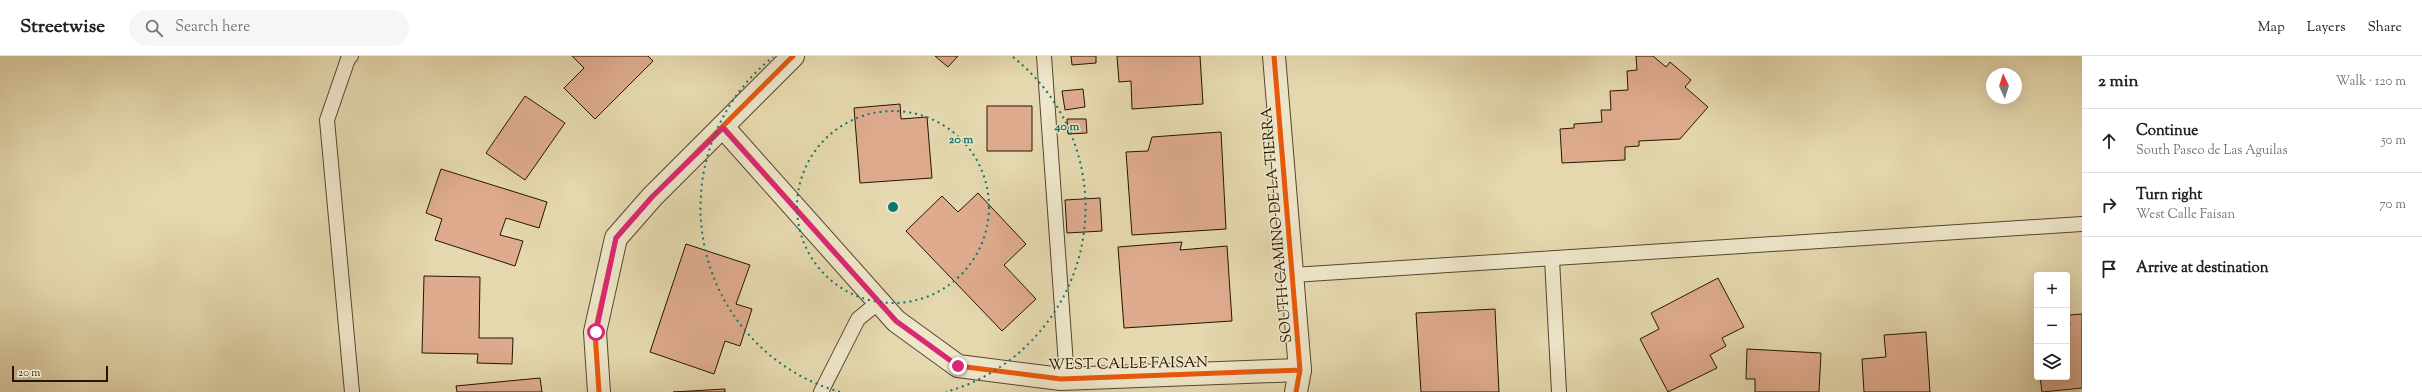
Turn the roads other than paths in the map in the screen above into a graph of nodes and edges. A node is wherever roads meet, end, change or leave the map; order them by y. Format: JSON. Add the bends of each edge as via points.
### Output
{"nodes":[{"id":1,"x":351,"y":56,"type":"edge"},
{"id":2,"x":793,"y":56,"type":"edge"},
{"id":3,"x":1044,"y":56,"type":"edge"},
{"id":4,"x":1274,"y":56,"type":"edge"},
{"id":5,"x":723,"y":128,"type":"junction"},
{"id":6,"x":2082,"y":224,"type":"edge"},
{"id":7,"x":1552,"y":259,"type":"junction"},
{"id":8,"x":1292,"y":275,"type":"junction"},
{"id":9,"x":880,"y":301,"type":"junction"},
{"id":10,"x":1300,"y":370,"type":"junction"},
{"id":11,"x":1067,"y":379,"type":"junction"},
{"id":12,"x":352,"y":392,"type":"edge"},
{"id":13,"x":599,"y":392,"type":"edge"},
{"id":14,"x":821,"y":392,"type":"edge"},
{"id":15,"x":1296,"y":392,"type":"edge"},
{"id":16,"x":1313,"y":392,"type":"edge"},
{"id":17,"x":1559,"y":392,"type":"edge"}],
"edges":[{"from":1,"to":12,"type":"lane","via":[[327,120]]},
{"from":2,"to":5,"type":"street"},
{"from":3,"to":11,"type":"lane"},
{"from":4,"to":8,"type":"street","name":"SOUTH CAMINO DE LA TIERRA"},
{"from":5,"to":9,"type":"street","name":"WEST CALLE FAISAN"},
{"from":5,"to":13,"type":"street","via":[[652,197],[616,238],[596,332]]},
{"from":6,"to":7,"type":"lane"},
{"from":7,"to":8,"type":"lane"},
{"from":7,"to":17,"type":"lane"},
{"from":8,"to":10,"type":"street","name":"SOUTH CAMINO DE LA TIERRA"},
{"from":9,"to":11,"type":"street","name":"WEST CALLE FAISAN","via":[[896,321],[958,366]]},
{"from":9,"to":14,"type":"lane","via":[[858,319]]},
{"from":10,"to":11,"type":"street","name":"WEST CALLE FAISAN"},
{"from":10,"to":15,"type":"street","name":"SOUTH CAMINO DE LA TIERRA"},
{"from":10,"to":16,"type":"street","name":"SOUTH CAMINO DE LA TIERRA"}]}
